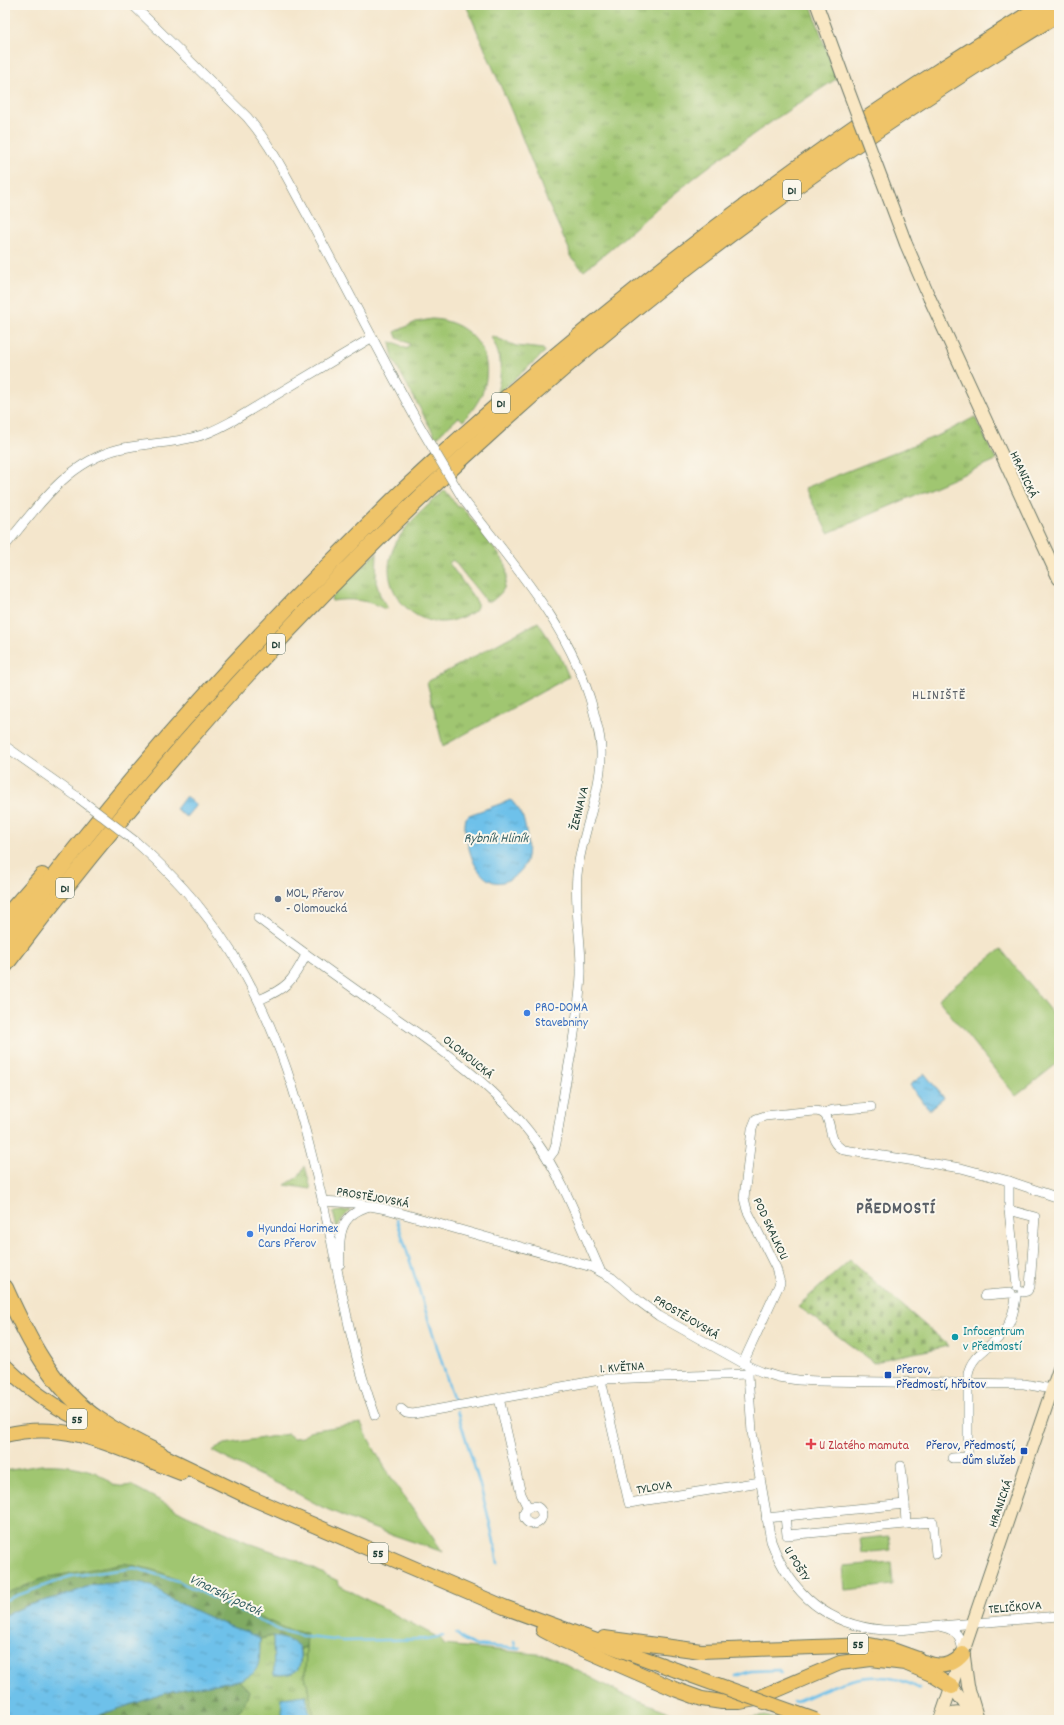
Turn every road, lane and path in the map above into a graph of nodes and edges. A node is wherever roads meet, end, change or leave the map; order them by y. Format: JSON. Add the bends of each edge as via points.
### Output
{"nodes":[{"id":1,"x":134,"y":5,"type":"edge"},
{"id":2,"x":817,"y":5,"type":"edge"},
{"id":3,"x":1044,"y":5,"type":"edge"},
{"id":4,"x":1059,"y":13,"type":"edge"},
{"id":5,"x":371,"y":338,"type":"junction"},
{"id":6,"x":5,"y":546,"type":"edge"},
{"id":7,"x":1059,"y":579,"type":"edge"},
{"id":8,"x":5,"y":746,"type":"edge"},
{"id":9,"x":114,"y":801,"type":"junction"},
{"id":10,"x":5,"y":918,"type":"edge"},
{"id":11,"x":258,"y":918,"type":"dead end"},
{"id":12,"x":5,"y":941,"type":"edge"},
{"id":13,"x":306,"y":955,"type":"junction"},
{"id":14,"x":5,"y":965,"type":"edge"},
{"id":15,"x":259,"y":1000,"type":"junction"},
{"id":16,"x":871,"y":1107,"type":"dead end"},
{"id":17,"x":824,"y":1113,"type":"junction"},
{"id":18,"x":548,"y":1159,"type":"junction"},
{"id":19,"x":1009,"y":1181,"type":"junction"},
{"id":20,"x":1059,"y":1198,"type":"edge"},
{"id":21,"x":322,"y":1201,"type":"junction"},
{"id":22,"x":372,"y":1206,"type":"junction"},
{"id":23,"x":1009,"y":1210,"type":"junction"},
{"id":24,"x":600,"y":1270,"type":"junction"},
{"id":25,"x":340,"y":1284,"type":"junction"},
{"id":26,"x":5,"y":1288,"type":"edge"},
{"id":27,"x":1017,"y":1292,"type":"junction"},
{"id":28,"x":985,"y":1295,"type":"dead end"},
{"id":29,"x":5,"y":1366,"type":"edge"},
{"id":30,"x":747,"y":1368,"type":"junction"},
{"id":31,"x":1059,"y":1369,"type":"edge"},
{"id":32,"x":601,"y":1380,"type":"junction"},
{"id":33,"x":969,"y":1383,"type":"junction"},
{"id":34,"x":1052,"y":1389,"type":"junction"},
{"id":35,"x":499,"y":1398,"type":"junction"},
{"id":36,"x":401,"y":1409,"type":"dead end"},
{"id":37,"x":375,"y":1415,"type":"dead end"},
{"id":38,"x":5,"y":1435,"type":"edge"},
{"id":39,"x":160,"y":1454,"type":"junction"},
{"id":40,"x":952,"y":1458,"type":"dead end"},
{"id":41,"x":900,"y":1466,"type":"dead end"},
{"id":42,"x":760,"y":1482,"type":"junction"},
{"id":43,"x":251,"y":1498,"type":"junction"},
{"id":44,"x":904,"y":1504,"type":"junction"},
{"id":45,"x":528,"y":1508,"type":"dead end"},
{"id":46,"x":785,"y":1516,"type":"junction"},
{"id":47,"x":766,"y":1518,"type":"junction"},
{"id":48,"x":906,"y":1524,"type":"junction"},
{"id":49,"x":936,"y":1554,"type":"dead end"},
{"id":50,"x":504,"y":1607,"type":"junction"},
{"id":51,"x":1059,"y":1616,"type":"edge"},
{"id":52,"x":974,"y":1623,"type":"junction"},
{"id":53,"x":934,"y":1626,"type":"junction"},
{"id":54,"x":570,"y":1632,"type":"junction"},
{"id":55,"x":963,"y":1654,"type":"junction"},
{"id":56,"x":924,"y":1662,"type":"junction"},
{"id":57,"x":952,"y":1687,"type":"junction"},
{"id":58,"x":815,"y":1720,"type":"edge"},
{"id":59,"x":941,"y":1720,"type":"edge"},
{"id":60,"x":976,"y":1720,"type":"edge"}],
"edges":[{"from":1,"to":5,"type":"street","name":"ŽERNAVA","via":[[262,134],[328,253]]},
{"from":2,"to":7,"type":"main road","name":"HRANICKÁ","bridge":true,"via":[[906,244]]},
{"from":3,"to":9,"type":"highway","number":"D1","via":[[909,90],[735,213],[605,315],[518,388],[399,494],[283,611]]},
{"from":4,"to":14,"type":"highway","number":"D1","via":[[841,155],[744,224],[635,308],[541,388],[350,566],[229,694],[127,811]]},
{"from":5,"to":6,"type":"street","via":[[218,429],[187,439],[118,449],[79,466],[46,496]]},
{"from":5,"to":18,"type":"street","name":"ŽERNAVA","bridge":true,"via":[[463,499],[547,609],[565,639],[580,669],[600,736],[599,775],[577,875],[581,956],[579,999],[556,1143]]},
{"from":8,"to":15,"type":"street","bridge":true,"via":[[76,796],[164,867],[205,913],[235,956]]},
{"from":9,"to":10,"type":"highway"},
{"from":9,"to":12,"type":"highway","number":"D1"},
{"from":11,"to":13,"type":"street","name":"OLOMOUCKÁ"},
{"from":13,"to":15,"type":"street","via":[[288,985]]},
{"from":13,"to":18,"type":"street","name":"OLOMOUCKÁ","via":[[476,1076],[516,1116]]},
{"from":15,"to":21,"type":"street","via":[[289,1074]]},
{"from":16,"to":17,"type":"street","name":"POD SKALKOU"},
{"from":17,"to":19,"type":"street","via":[[834,1142],[844,1150],[960,1168]]},
{"from":17,"to":30,"type":"street","name":"POD SKALKOU","via":[[814,1111],[765,1116],[756,1119],[752,1125],[744,1198],[747,1210],[776,1268],[780,1283]]},
{"from":18,"to":24,"type":"street","name":"OLOMOUCKÁ","via":[[567,1194]]},
{"from":19,"to":20,"type":"street"},
{"from":19,"to":23,"type":"street"},
{"from":21,"to":22,"type":"street","name":"PROSTĚJOVSKÁ"},
{"from":21,"to":25,"type":"street"},
{"from":22,"to":24,"type":"street","name":"PROSTĚJOVSKÁ"},
{"from":22,"to":25,"type":"street","via":[[356,1212],[342,1228]]},
{"from":23,"to":27,"type":"street"},
{"from":23,"to":27,"type":"street","via":[[1034,1217],[1030,1287],[1027,1291]]},
{"from":24,"to":30,"type":"street","name":"PROSTĚJOVSKÁ","via":[[659,1316]]},
{"from":25,"to":37,"type":"street","via":[[356,1354]]},
{"from":26,"to":39,"type":"highway","via":[[30,1341],[67,1393],[98,1420]]},
{"from":27,"to":28,"type":"street"},
{"from":27,"to":33,"type":"street","via":[[1013,1314],[1005,1330],[971,1363]]},
{"from":29,"to":39,"type":"main road","number":"55","via":[[33,1391],[70,1415]]},
{"from":30,"to":32,"type":"street","name":"1. KVĚTNA"},
{"from":30,"to":33,"type":"street","name":"PROSTĚJOVSKÁ","via":[[803,1381]]},
{"from":30,"to":42,"type":"street","name":"U POŠTY","via":[[751,1427]]},
{"from":31,"to":34,"type":"main road","name":"HRANICKÁ"},
{"from":32,"to":35,"type":"street","name":"1. KVĚTNA"},
{"from":32,"to":42,"type":"street","name":"TYLOVA","via":[[629,1503]]},
{"from":33,"to":34,"type":"street","name":"PROSTĚJOVSKÁ","via":[[1032,1384]]},
{"from":33,"to":40,"type":"street","via":[[968,1457]]},
{"from":34,"to":52,"type":"main road","name":"HRANICKÁ"},
{"from":35,"to":36,"type":"street","name":"1. KVĚTNA","via":[[413,1414]]},
{"from":35,"to":45,"type":"street","via":[[521,1494]]},
{"from":38,"to":43,"type":"main road","number":"55","via":[[44,1430],[86,1436]]},
{"from":39,"to":43,"type":"main road","number":"55"},
{"from":41,"to":44,"type":"street"},
{"from":42,"to":47,"type":"street","name":"U POŠTY"},
{"from":43,"to":50,"type":"main road","number":"55"},
{"from":44,"to":46,"type":"street"},
{"from":44,"to":48,"type":"street"},
{"from":46,"to":47,"type":"street"},
{"from":46,"to":48,"type":"street","via":[[787,1535]]},
{"from":47,"to":53,"type":"street","name":"U POŠTY","via":[[773,1547],[786,1572],[801,1593],[823,1611],[868,1628],[894,1630]]},
{"from":48,"to":49,"type":"street","via":[[933,1522]]},
{"from":50,"to":54,"type":"main road","number":"55"},
{"from":50,"to":57,"type":"main road","via":[[562,1640],[677,1690],[709,1701],[756,1699],[840,1663],[871,1658],[905,1663],[931,1674]]},
{"from":51,"to":52,"type":"street","name":"TELIČKOVA"},
{"from":52,"to":53,"type":"street","name":"U POŠTY"},
{"from":52,"to":55,"type":"main road","name":"HRANICKÁ"},
{"from":53,"to":55,"type":"street","via":[[948,1628],[957,1633]]},
{"from":54,"to":56,"type":"main road","number":"55","via":[[701,1651],[870,1645],[900,1652]]},
{"from":54,"to":58,"type":"main road","number":"55","bridge":true},
{"from":55,"to":56,"type":"main road","via":[[957,1661],[946,1666],[934,1666]]},
{"from":55,"to":57,"type":"main road","name":"HRANICKÁ"},
{"from":55,"to":60,"type":"main road"},
{"from":56,"to":57,"type":"main road","number":"55"},
{"from":57,"to":59,"type":"main road","name":"HRANICKÁ"},
{"from":57,"to":60,"type":"main road"},
{"from":59,"to":60,"type":"main road","via":[[957,1713]]}]}
